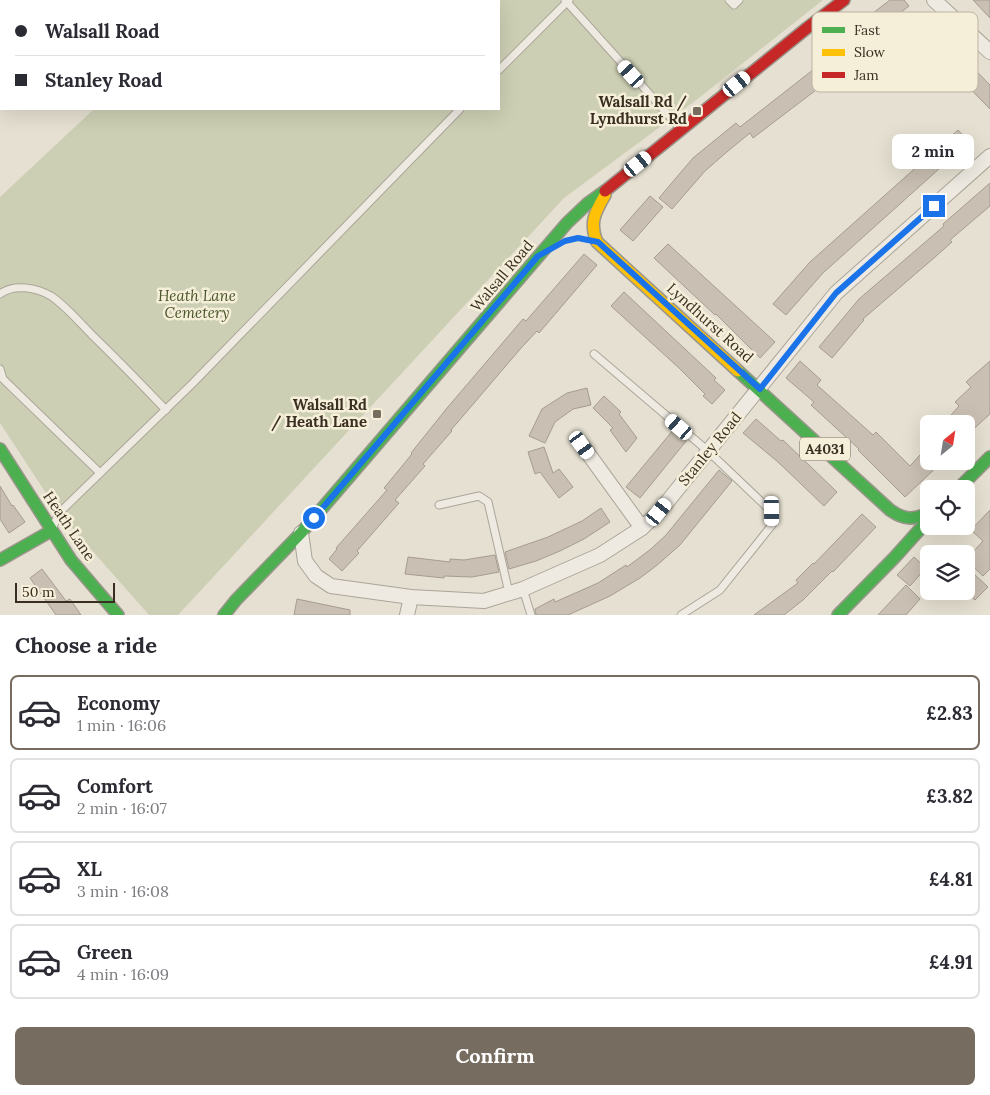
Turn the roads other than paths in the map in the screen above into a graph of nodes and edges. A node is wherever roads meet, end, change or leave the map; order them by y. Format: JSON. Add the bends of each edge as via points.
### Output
{"nodes":[{"id":1,"x":729,"y":0,"type":"edge"},
{"id":2,"x":739,"y":0,"type":"edge"},
{"id":3,"x":844,"y":0,"type":"edge"},
{"id":4,"x":934,"y":0,"type":"edge"},
{"id":5,"x":567,"y":1,"type":"edge"},
{"id":6,"x":829,"y":12,"type":"edge"},
{"id":7,"x":947,"y":12,"type":"edge"},
{"id":8,"x":812,"y":25,"type":"edge"},
{"id":9,"x":978,"y":41,"type":"edge"},
{"id":10,"x":990,"y":52,"type":"edge"},
{"id":11,"x":500,"y":69,"type":"edge"},
{"id":12,"x":459,"y":110,"type":"edge"},
{"id":13,"x":681,"y":129,"type":"junction"},
{"id":14,"x":990,"y":156,"type":"edge"},
{"id":15,"x":610,"y":188,"type":"junction"},
{"id":16,"x":565,"y":241,"type":"dead end"},
{"id":17,"x":538,"y":256,"type":"junction"},
{"id":18,"x":0,"y":294,"type":"edge"},
{"id":19,"x":594,"y":354,"type":"dead end"},
{"id":20,"x":0,"y":369,"type":"edge"},
{"id":21,"x":760,"y":389,"type":"junction"},
{"id":22,"x":166,"y":410,"type":"junction"},
{"id":23,"x":582,"y":445,"type":"dead end"},
{"id":24,"x":0,"y":449,"type":"edge"},
{"id":25,"x":708,"y":451,"type":"junction"},
{"id":26,"x":990,"y":457,"type":"edge"},
{"id":27,"x":100,"y":473,"type":"junction"},
{"id":28,"x":967,"y":480,"type":"edge"},
{"id":29,"x":439,"y":505,"type":"dead end"},
{"id":30,"x":890,"y":510,"type":"junction"},
{"id":31,"x":920,"y":517,"type":"edge"},
{"id":32,"x":642,"y":528,"type":"junction"},
{"id":33,"x":920,"y":529,"type":"edge"},
{"id":34,"x":50,"y":531,"type":"junction"},
{"id":35,"x":301,"y":533,"type":"junction"},
{"id":36,"x":894,"y":557,"type":"junction"},
{"id":37,"x":0,"y":560,"type":"edge"},
{"id":38,"x":523,"y":589,"type":"junction"},
{"id":39,"x":509,"y":593,"type":"junction"},
{"id":40,"x":411,"y":598,"type":"junction"},
{"id":41,"x":236,"y":600,"type":"junction"},
{"id":42,"x":118,"y":615,"type":"edge"},
{"id":43,"x":219,"y":615,"type":"edge"},
{"id":44,"x":224,"y":615,"type":"edge"},
{"id":45,"x":407,"y":615,"type":"edge"},
{"id":46,"x":531,"y":615,"type":"edge"},
{"id":47,"x":681,"y":615,"type":"edge"},
{"id":48,"x":838,"y":615,"type":"edge"}],
"edges":[{"from":1,"to":2,"type":"lane","via":[[734,5]]},
{"from":3,"to":6,"type":"main road","name":"Walsall Road","number":"A4031"},
{"from":4,"to":7,"type":"street"},
{"from":5,"to":11,"type":"lane"},
{"from":5,"to":13,"type":"lane"},
{"from":8,"to":13,"type":"main road","name":"Walsall Road","number":"A4031"},
{"from":9,"to":10,"type":"street"},
{"from":12,"to":22,"type":"lane"},
{"from":13,"to":15,"type":"main road","name":"Walsall Road","number":"A4031"},
{"from":14,"to":21,"type":"street","name":"Stanley Road","via":[[836,293]]},
{"from":15,"to":17,"type":"main road","name":"Walsall Road","number":"A4031","via":[[587,204]]},
{"from":15,"to":21,"type":"main road","name":"Lyndhurst Road","number":"A4031","via":[[593,214],[592,240]]},
{"from":16,"to":17,"type":"main road","number":"A4031"},
{"from":17,"to":35,"type":"main road","name":"Walsall Road","number":"A4031"},
{"from":18,"to":22,"type":"lane","via":[[4,290],[27,288],[52,297]]},
{"from":19,"to":25,"type":"lane"},
{"from":20,"to":27,"type":"lane","via":[[3,379]]},
{"from":21,"to":25,"type":"street","name":"Stanley Road"},
{"from":21,"to":30,"type":"main road","name":"Lyndhurst Road","number":"A4031"},
{"from":22,"to":27,"type":"lane"},
{"from":23,"to":32,"type":"street"},
{"from":24,"to":34,"type":"main road","name":"Heath Lane"},
{"from":25,"to":32,"type":"street","name":"Stanley Road"},
{"from":25,"to":47,"type":"lane","via":[[772,511],[772,525],[720,590]]},
{"from":26,"to":28,"type":"main road"},
{"from":27,"to":34,"type":"lane","via":[[59,513]]},
{"from":29,"to":39,"type":"lane","via":[[479,496],[488,502]]},
{"from":30,"to":31,"type":"main road","name":"Lyndhurst Road","number":"A4031","via":[[901,518],[914,520]]},
{"from":30,"to":36,"type":"main road","name":"Lyndhurst Road","number":"A4031","via":[[898,531],[899,544]]},
{"from":32,"to":38,"type":"street","name":"Stanley Road","via":[[600,555]]},
{"from":33,"to":36,"type":"main road"},
{"from":34,"to":37,"type":"main road"},
{"from":34,"to":42,"type":"main road","name":"Heath Lane"},
{"from":35,"to":40,"type":"street","name":"Stanley Road","via":[[305,561],[316,576],[331,586]]},
{"from":35,"to":41,"type":"main road","name":"Walsall Road","number":"A4031"},
{"from":36,"to":48,"type":"main road"},
{"from":38,"to":39,"type":"street","name":"Stanley Road"},
{"from":38,"to":46,"type":"lane"},
{"from":39,"to":40,"type":"street","name":"Stanley Road","via":[[484,601]]},
{"from":40,"to":45,"type":"street"},
{"from":41,"to":43,"type":"main road"},
{"from":41,"to":44,"type":"main road","name":"Walsall Road","number":"A4031"}]}
